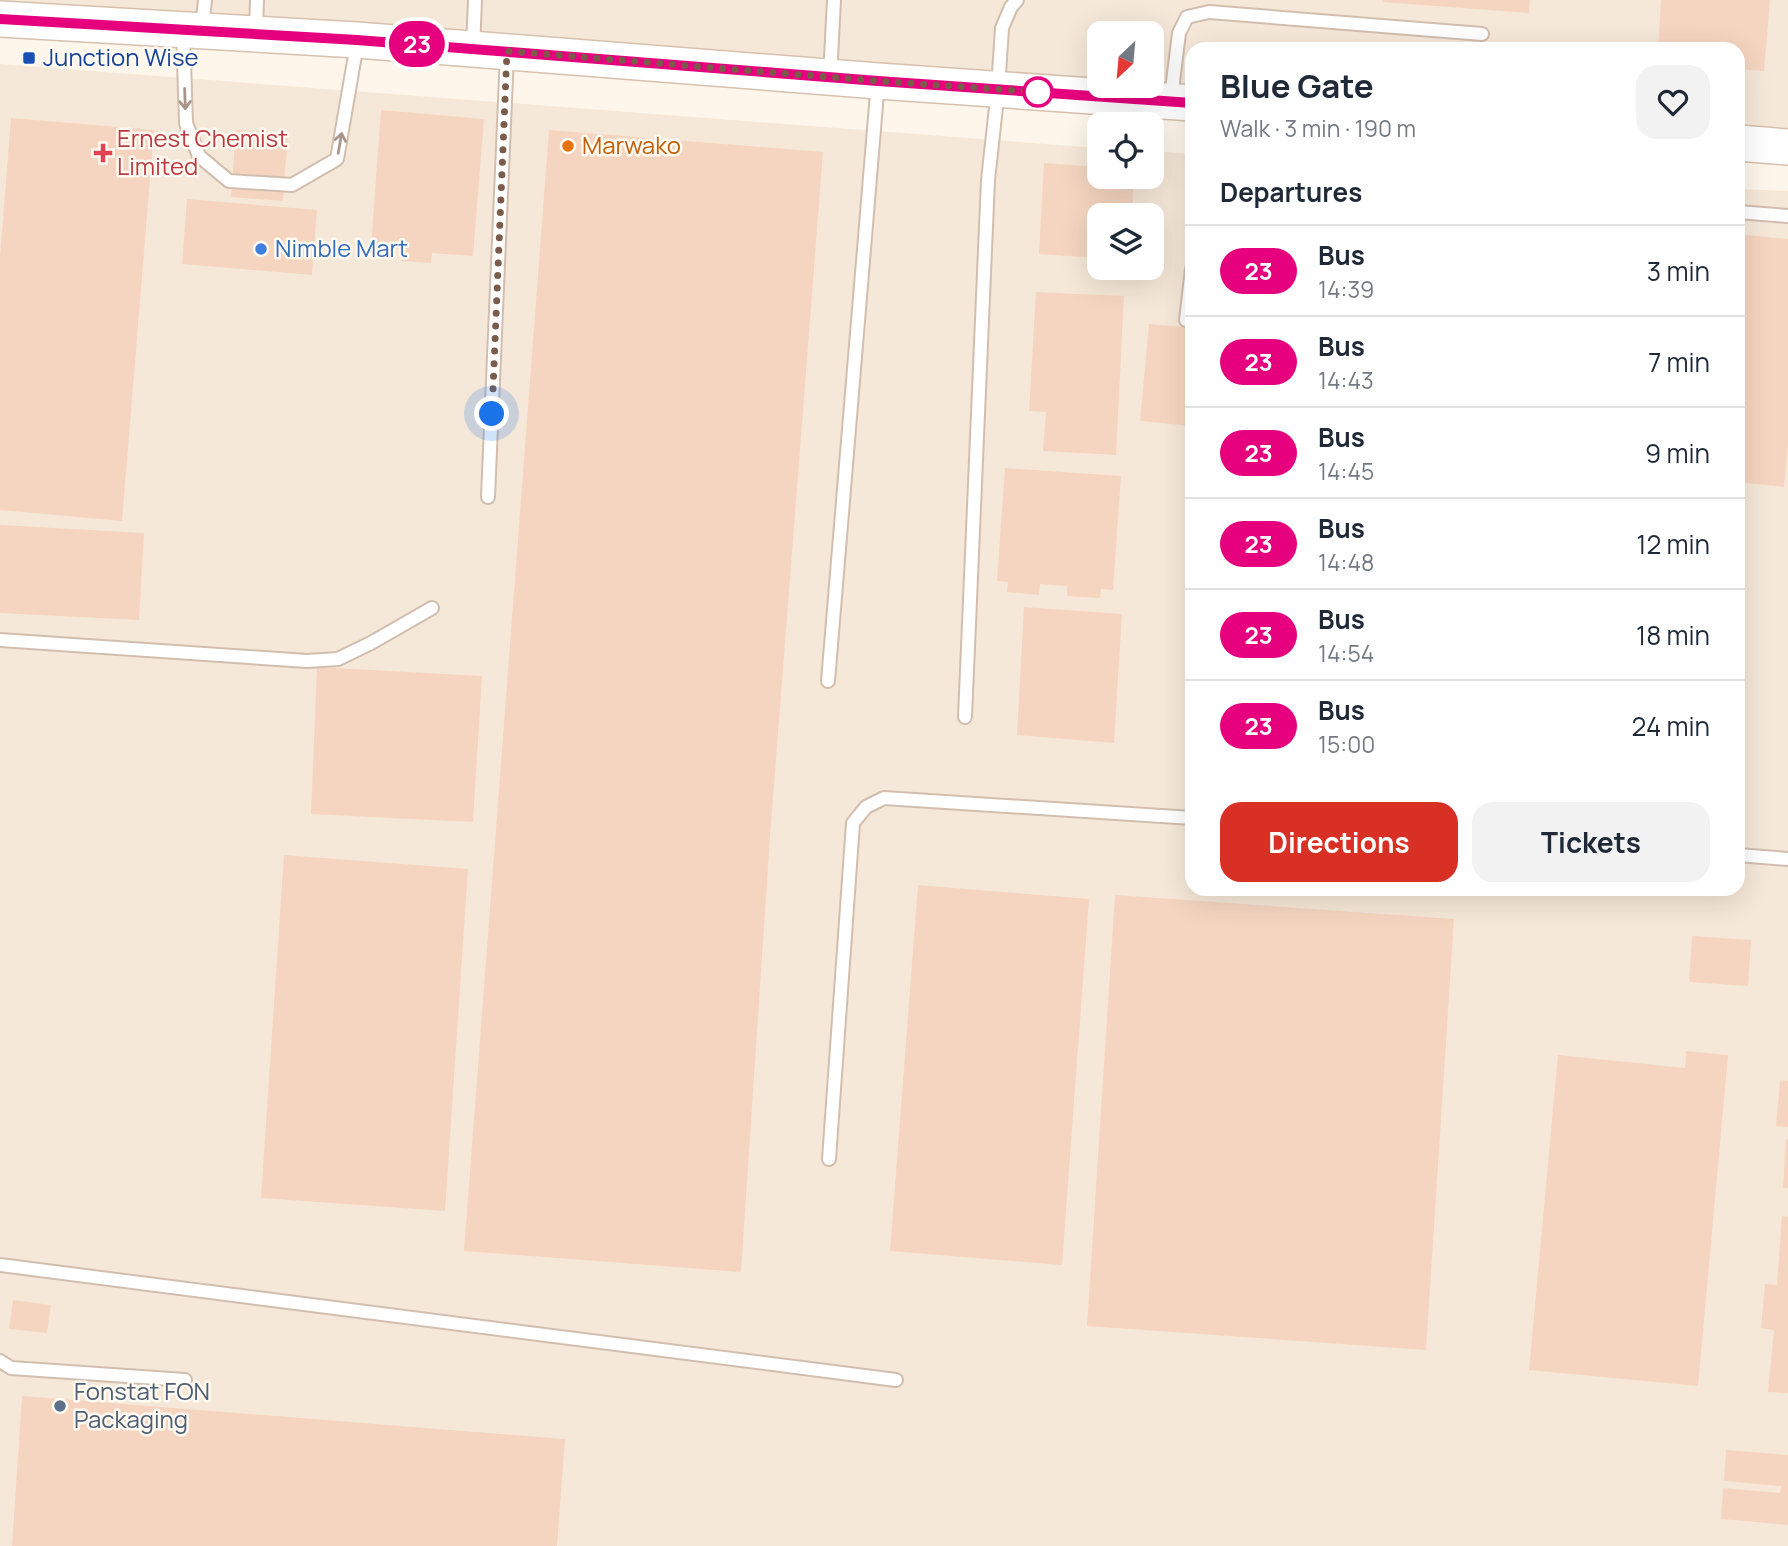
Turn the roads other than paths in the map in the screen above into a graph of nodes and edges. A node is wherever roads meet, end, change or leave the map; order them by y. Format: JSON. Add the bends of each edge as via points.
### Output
{"nodes":[{"id":1,"x":257,"y":0,"type":"edge"},
{"id":2,"x":475,"y":0,"type":"edge"},
{"id":3,"x":834,"y":0,"type":"edge"},
{"id":4,"x":1017,"y":0,"type":"edge"},
{"id":5,"x":0,"y":19,"type":"edge"},
{"id":6,"x":196,"y":21,"type":"edge"},
{"id":7,"x":1482,"y":34,"type":"dead end"},
{"id":8,"x":256,"y":35,"type":"junction"},
{"id":9,"x":357,"y":40,"type":"junction"},
{"id":10,"x":473,"y":48,"type":"junction"},
{"id":11,"x":507,"y":51,"type":"junction"},
{"id":12,"x":830,"y":77,"type":"junction"},
{"id":13,"x":878,"y":81,"type":"junction"},
{"id":14,"x":998,"y":89,"type":"junction"},
{"id":15,"x":1181,"y":103,"type":"edge"},
{"id":16,"x":1745,"y":144,"type":"edge"},
{"id":17,"x":1788,"y":147,"type":"edge"},
{"id":18,"x":1745,"y":213,"type":"edge"},
{"id":19,"x":1788,"y":216,"type":"edge"},
{"id":20,"x":488,"y":498,"type":"dead end"},
{"id":21,"x":432,"y":608,"type":"dead end"},
{"id":22,"x":0,"y":640,"type":"edge"},
{"id":23,"x":828,"y":681,"type":"dead end"},
{"id":24,"x":965,"y":717,"type":"dead end"},
{"id":25,"x":1185,"y":818,"type":"edge"},
{"id":26,"x":1745,"y":856,"type":"edge"},
{"id":27,"x":1788,"y":859,"type":"edge"},
{"id":28,"x":829,"y":1159,"type":"dead end"},
{"id":29,"x":0,"y":1265,"type":"edge"},
{"id":30,"x":0,"y":1361,"type":"edge"},
{"id":31,"x":185,"y":1380,"type":"dead end"},
{"id":32,"x":896,"y":1380,"type":"dead end"}],
"edges":[{"from":1,"to":8,"type":"lane"},
{"from":2,"to":10,"type":"lane"},
{"from":3,"to":12,"type":"lane"},
{"from":4,"to":14,"type":"lane","via":[[1002,28]]},
{"from":5,"to":6,"type":"main road"},
{"from":6,"to":8,"type":"main road"},
{"from":6,"to":9,"type":"lane","one_way":true,"via":[[186,123],[199,156],[229,181],[292,185],[337,159]]},
{"from":7,"to":15,"type":"lane","via":[[1209,12],[1187,17],[1179,33]]},
{"from":8,"to":9,"type":"main road"},
{"from":9,"to":10,"type":"main road"},
{"from":10,"to":11,"type":"main road"},
{"from":11,"to":12,"type":"main road"},
{"from":11,"to":20,"type":"lane"},
{"from":12,"to":13,"type":"main road"},
{"from":13,"to":14,"type":"main road"},
{"from":13,"to":23,"type":"lane"},
{"from":14,"to":15,"type":"main road"},
{"from":14,"to":24,"type":"lane","via":[[988,180]]},
{"from":16,"to":17,"type":"main road"},
{"from":18,"to":19,"type":"lane"},
{"from":21,"to":22,"type":"lane","via":[[338,659],[293,660]]},
{"from":25,"to":28,"type":"lane","via":[[884,798],[866,807],[853,822]]},
{"from":26,"to":27,"type":"lane"},
{"from":29,"to":32,"type":"lane"},
{"from":30,"to":31,"type":"lane","via":[[11,1368]]}]}
